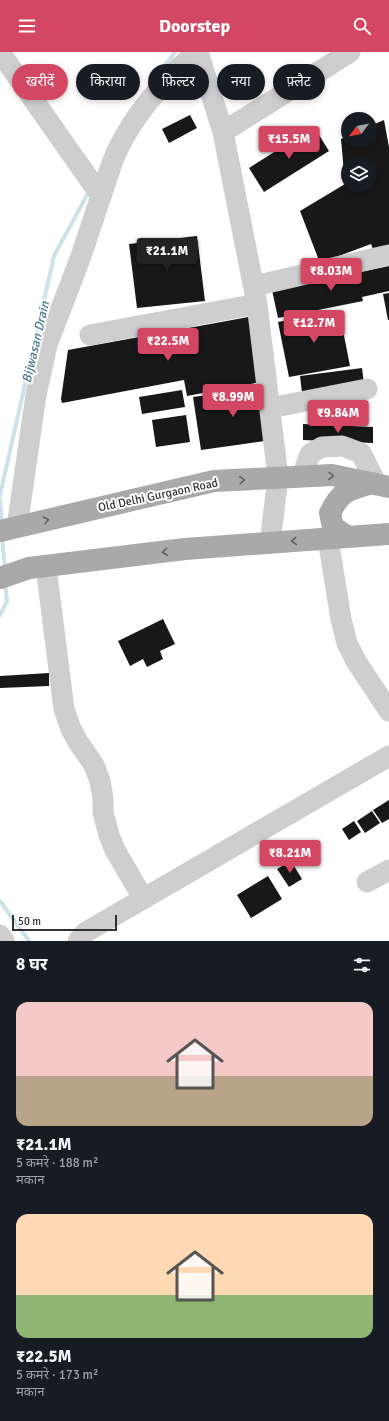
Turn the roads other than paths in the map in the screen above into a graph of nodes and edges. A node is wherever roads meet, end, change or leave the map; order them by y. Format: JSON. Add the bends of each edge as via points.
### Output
{"nodes":[{"id":1,"x":0,"y":52,"type":"edge"},
{"id":2,"x":197,"y":52,"type":"edge"},
{"id":3,"x":350,"y":52,"type":"edge"},
{"id":4,"x":223,"y":132,"type":"junction"},
{"id":5,"x":101,"y":196,"type":"junction"},
{"id":6,"x":389,"y":255,"type":"edge"},
{"id":7,"x":256,"y":295,"type":"junction"},
{"id":8,"x":90,"y":335,"type":"dead end"},
{"id":9,"x":367,"y":389,"type":"dead end"},
{"id":10,"x":270,"y":408,"type":"junction"},
{"id":11,"x":302,"y":476,"type":"junction"},
{"id":12,"x":278,"y":477,"type":"junction"},
{"id":13,"x":379,"y":485,"type":"edge"},
{"id":14,"x":8,"y":529,"type":"edge"},
{"id":15,"x":389,"y":534,"type":"edge"},
{"id":16,"x":338,"y":538,"type":"junction"},
{"id":17,"x":270,"y":543,"type":"junction"},
{"id":18,"x":46,"y":566,"type":"junction"},
{"id":19,"x":5,"y":577,"type":"edge"},
{"id":20,"x":389,"y":711,"type":"edge"},
{"id":21,"x":389,"y":756,"type":"edge"},
{"id":22,"x":389,"y":870,"type":"edge"},
{"id":23,"x":366,"y":882,"type":"dead end"},
{"id":24,"x":143,"y":898,"type":"junction"},
{"id":25,"x":0,"y":935,"type":"edge"},
{"id":26,"x":4,"y":941,"type":"edge"},
{"id":27,"x":78,"y":941,"type":"edge"}],
"edges":[{"from":1,"to":5,"type":"street"},
{"from":2,"to":4,"type":"street"},
{"from":2,"to":5,"type":"street","via":[[157,91],[135,120],[119,147]]},
{"from":3,"to":4,"type":"street"},
{"from":4,"to":7,"type":"street"},
{"from":5,"to":14,"type":"street","via":[[47,345]]},
{"from":6,"to":7,"type":"street"},
{"from":7,"to":8,"type":"street"},
{"from":7,"to":10,"type":"street"},
{"from":9,"to":10,"type":"street"},
{"from":10,"to":12,"type":"street"},
{"from":11,"to":12,"type":"main road","name":"Old Delhi Gurgaon Road"},
{"from":11,"to":13,"type":"main road","name":"Old Delhi Gurgaon Road","one_way":true,"via":[[332,475]]},
{"from":11,"to":13,"type":"street","via":[[310,454],[322,447],[342,446],[361,453]]},
{"from":14,"to":12,"type":"main road","name":"Old Delhi Gurgaon Road","one_way":true,"via":[[214,482]]},
{"from":12,"to":17,"type":"street"},
{"from":13,"to":16,"type":"main road","via":[[348,491],[336,500],[330,513]]},
{"from":15,"to":16,"type":"main road"},
{"from":16,"to":17,"type":"main road","one_way":true},
{"from":16,"to":20,"type":"street","via":[[341,619],[347,643]]},
{"from":17,"to":18,"type":"main road","one_way":true},
{"from":18,"to":19,"type":"main road","via":[[29,568]]},
{"from":18,"to":24,"type":"street","via":[[64,710],[71,729],[94,765],[100,781],[103,812],[115,850]]},
{"from":21,"to":24,"type":"street"},
{"from":22,"to":23,"type":"street"},
{"from":24,"to":27,"type":"street","via":[[86,932]]},
{"from":25,"to":26,"type":"street"}]}
